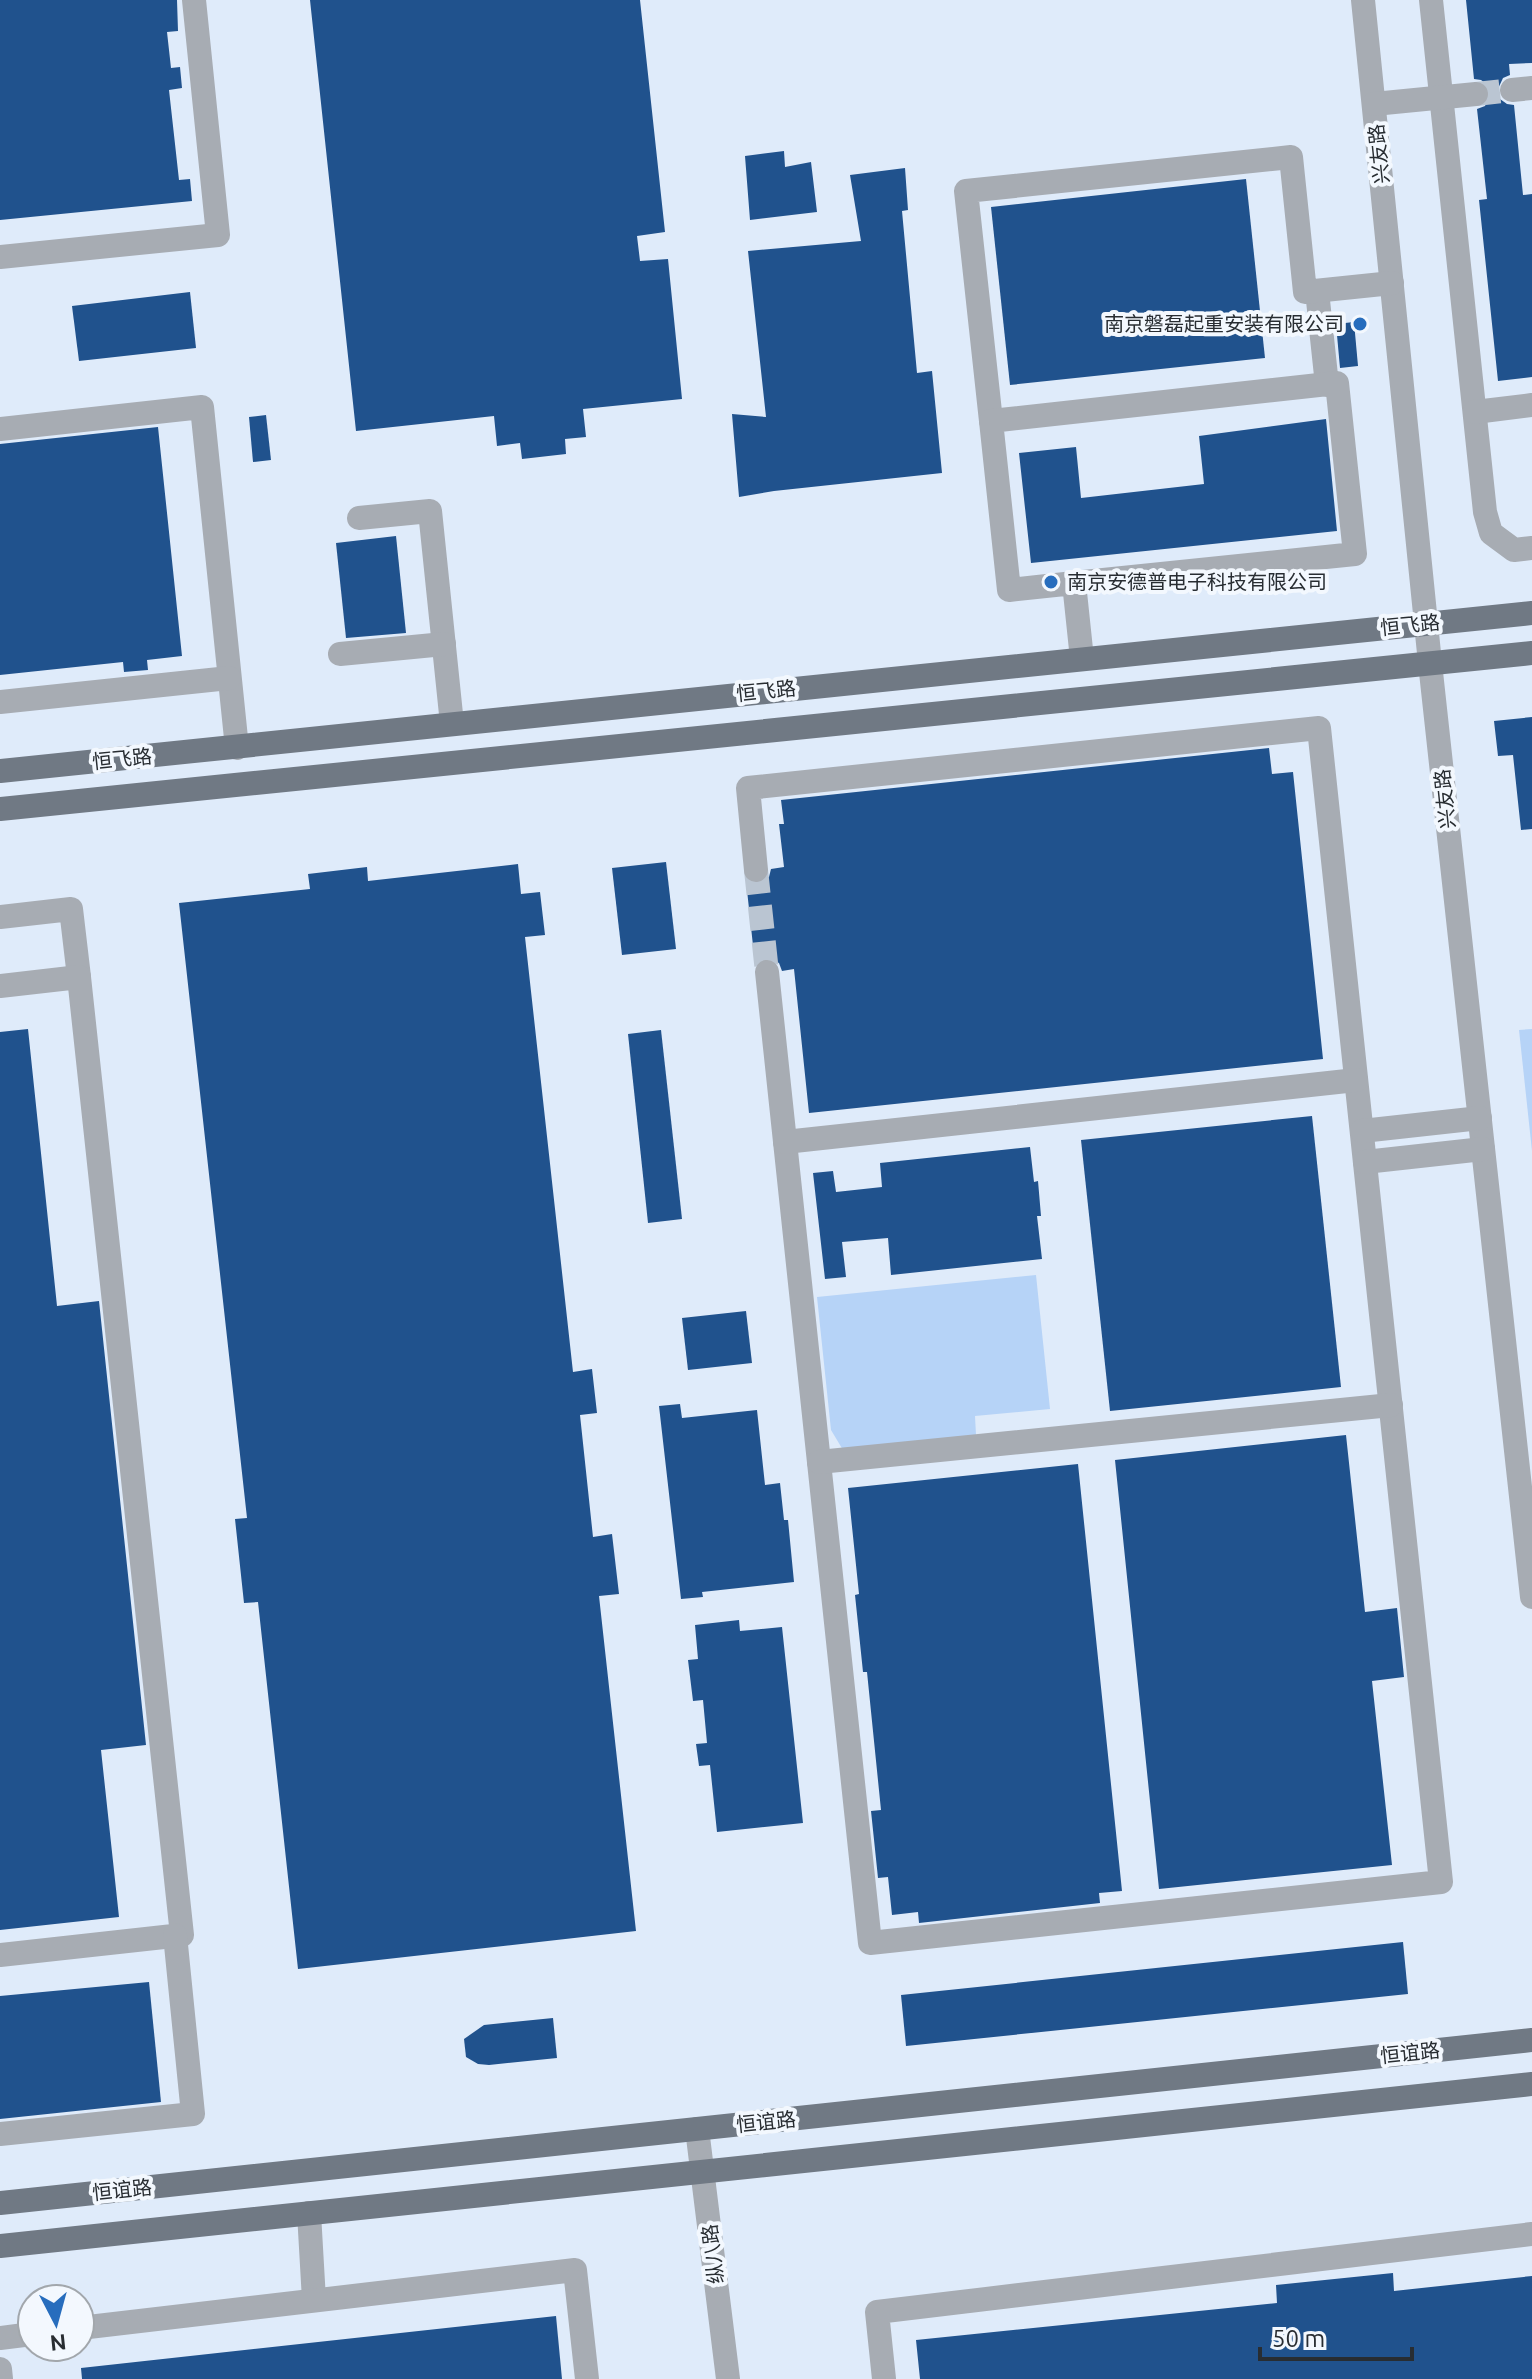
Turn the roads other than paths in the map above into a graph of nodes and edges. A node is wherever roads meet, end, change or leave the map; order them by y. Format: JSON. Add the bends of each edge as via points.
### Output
{"nodes":[{"id":1,"x":194,"y":0,"type":"edge"},
{"id":2,"x":1363,"y":0,"type":"edge"},
{"id":3,"x":1431,"y":0,"type":"edge"},
{"id":4,"x":1476,"y":94,"type":"tunnel mouth"},
{"id":5,"x":1442,"y":97,"type":"junction"},
{"id":6,"x":1374,"y":104,"type":"junction"},
{"id":7,"x":0,"y":257,"type":"edge"},
{"id":8,"x":1392,"y":283,"type":"junction"},
{"id":9,"x":1317,"y":291,"type":"junction"},
{"id":10,"x":1327,"y":385,"type":"junction"},
{"id":11,"x":1532,"y":405,"type":"edge"},
{"id":12,"x":1475,"y":412,"type":"junction"},
{"id":13,"x":991,"y":421,"type":"junction"},
{"id":14,"x":0,"y":429,"type":"edge"},
{"id":15,"x":359,"y":518,"type":"dead end"},
{"id":16,"x":1532,"y":548,"type":"edge"},
{"id":17,"x":1074,"y":583,"type":"junction"},
{"id":18,"x":1532,"y":613,"type":"edge"},
{"id":19,"x":1427,"y":623,"type":"junction"},
{"id":20,"x":444,"y":644,"type":"junction"},
{"id":21,"x":1532,"y":653,"type":"edge"},
{"id":22,"x":340,"y":654,"type":"dead end"},
{"id":23,"x":1082,"y":659,"type":"junction"},
{"id":24,"x":1430,"y":663,"type":"junction"},
{"id":25,"x":229,"y":678,"type":"junction"},
{"id":26,"x":0,"y":702,"type":"edge"},
{"id":27,"x":452,"y":724,"type":"junction"},
{"id":28,"x":237,"y":748,"type":"junction"},
{"id":29,"x":0,"y":771,"type":"edge"},
{"id":30,"x":0,"y":809,"type":"edge"},
{"id":31,"x":756,"y":870,"type":"tunnel mouth"},
{"id":32,"x":0,"y":917,"type":"edge"},
{"id":33,"x":767,"y":972,"type":"tunnel mouth"},
{"id":34,"x":79,"y":977,"type":"junction"},
{"id":35,"x":0,"y":986,"type":"edge"},
{"id":36,"x":1356,"y":1080,"type":"junction"},
{"id":37,"x":1480,"y":1118,"type":"junction"},
{"id":38,"x":1362,"y":1131,"type":"junction"},
{"id":39,"x":785,"y":1142,"type":"junction"},
{"id":40,"x":1483,"y":1149,"type":"junction"},
{"id":41,"x":1365,"y":1162,"type":"junction"},
{"id":42,"x":1391,"y":1405,"type":"junction"},
{"id":43,"x":819,"y":1462,"type":"junction"},
{"id":44,"x":1532,"y":1590,"type":"edge"},
{"id":45,"x":1532,"y":1597,"type":"edge"},
{"id":46,"x":175,"y":1935,"type":"junction"},
{"id":47,"x":0,"y":1955,"type":"edge"},
{"id":48,"x":1532,"y":2040,"type":"edge"},
{"id":49,"x":1532,"y":2084,"type":"edge"},
{"id":50,"x":697,"y":2129,"type":"junction"},
{"id":51,"x":0,"y":2134,"type":"edge"},
{"id":52,"x":702,"y":2172,"type":"junction"},
{"id":53,"x":0,"y":2203,"type":"edge"},
{"id":54,"x":309,"y":2213,"type":"junction"},
{"id":55,"x":1532,"y":2234,"type":"edge"},
{"id":56,"x":0,"y":2246,"type":"edge"},
{"id":57,"x":314,"y":2300,"type":"junction"},
{"id":58,"x":96,"y":2326,"type":"edge"},
{"id":59,"x":0,"y":2369,"type":"edge"},
{"id":60,"x":1,"y":2379,"type":"edge"},
{"id":61,"x":587,"y":2379,"type":"edge"},
{"id":62,"x":728,"y":2379,"type":"edge"},
{"id":63,"x":884,"y":2379,"type":"edge"}],
"edges":[{"from":1,"to":7,"type":"street","via":[[218,235]]},
{"from":2,"to":6,"type":"street","name":"兴友路"},
{"from":3,"to":5,"type":"street"},
{"from":4,"to":5,"type":"street"},
{"from":5,"to":6,"type":"street"},
{"from":5,"to":12,"type":"street"},
{"from":6,"to":8,"type":"street","name":"兴友路"},
{"from":8,"to":9,"type":"street"},
{"from":8,"to":19,"type":"street","name":"兴友路"},
{"from":9,"to":10,"type":"street"},
{"from":9,"to":13,"type":"street","via":[[1305,292],[1291,157],[966,191]]},
{"from":10,"to":13,"type":"street"},
{"from":10,"to":17,"type":"street","via":[[1337,383],[1355,554]]},
{"from":11,"to":12,"type":"street"},
{"from":12,"to":16,"type":"street","via":[[1491,533],[1514,550]]},
{"from":13,"to":17,"type":"street","via":[[1009,590]]},
{"from":14,"to":25,"type":"street","via":[[202,407]]},
{"from":15,"to":20,"type":"street","via":[[430,511]]},
{"from":17,"to":23,"type":"street"},
{"from":18,"to":19,"type":"main road","name":"恒飞路"},
{"from":19,"to":23,"type":"main road","name":"恒飞路"},
{"from":19,"to":24,"type":"street","name":"兴友路"},
{"from":20,"to":22,"type":"street"},
{"from":20,"to":27,"type":"street"},
{"from":21,"to":24,"type":"main road","name":"恒飞路"},
{"from":23,"to":27,"type":"main road","name":"恒飞路"},
{"from":24,"to":30,"type":"main road","name":"恒飞路"},
{"from":24,"to":37,"type":"street","name":"兴友路"},
{"from":25,"to":26,"type":"street"},
{"from":25,"to":28,"type":"street"},
{"from":27,"to":28,"type":"main road","name":"恒飞路"},
{"from":28,"to":29,"type":"main road","name":"恒飞路"},
{"from":31,"to":36,"type":"street","via":[[748,788],[1319,728]]},
{"from":32,"to":34,"type":"street","via":[[71,909]]},
{"from":33,"to":39,"type":"street"},
{"from":34,"to":35,"type":"street"},
{"from":34,"to":46,"type":"street","via":[[182,1935]]},
{"from":36,"to":38,"type":"street"},
{"from":36,"to":39,"type":"street"},
{"from":37,"to":38,"type":"street"},
{"from":37,"to":40,"type":"street","name":"兴友路"},
{"from":38,"to":41,"type":"street"},
{"from":39,"to":43,"type":"street"},
{"from":40,"to":41,"type":"street"},
{"from":40,"to":44,"type":"street","name":"兴友路"},
{"from":41,"to":42,"type":"street"},
{"from":42,"to":43,"type":"street"},
{"from":42,"to":43,"type":"street","via":[[1441,1882],[870,1943]]},
{"from":44,"to":45,"type":"street","name":"兴友路"},
{"from":46,"to":47,"type":"street"},
{"from":46,"to":51,"type":"street","via":[[193,2114]]},
{"from":48,"to":50,"type":"main road","name":"恒谊路"},
{"from":49,"to":52,"type":"main road"},
{"from":50,"to":52,"type":"street","name":"纵八路"},
{"from":50,"to":53,"type":"main road","name":"恒谊路"},
{"from":52,"to":54,"type":"main road"},
{"from":52,"to":62,"type":"street","name":"纵八路"},
{"from":54,"to":56,"type":"main road"},
{"from":54,"to":57,"type":"street"},
{"from":55,"to":63,"type":"street","via":[[877,2312]]},
{"from":57,"to":58,"type":"street"},
{"from":57,"to":61,"type":"street","via":[[575,2270]]},
{"from":59,"to":60,"type":"street"}]}
